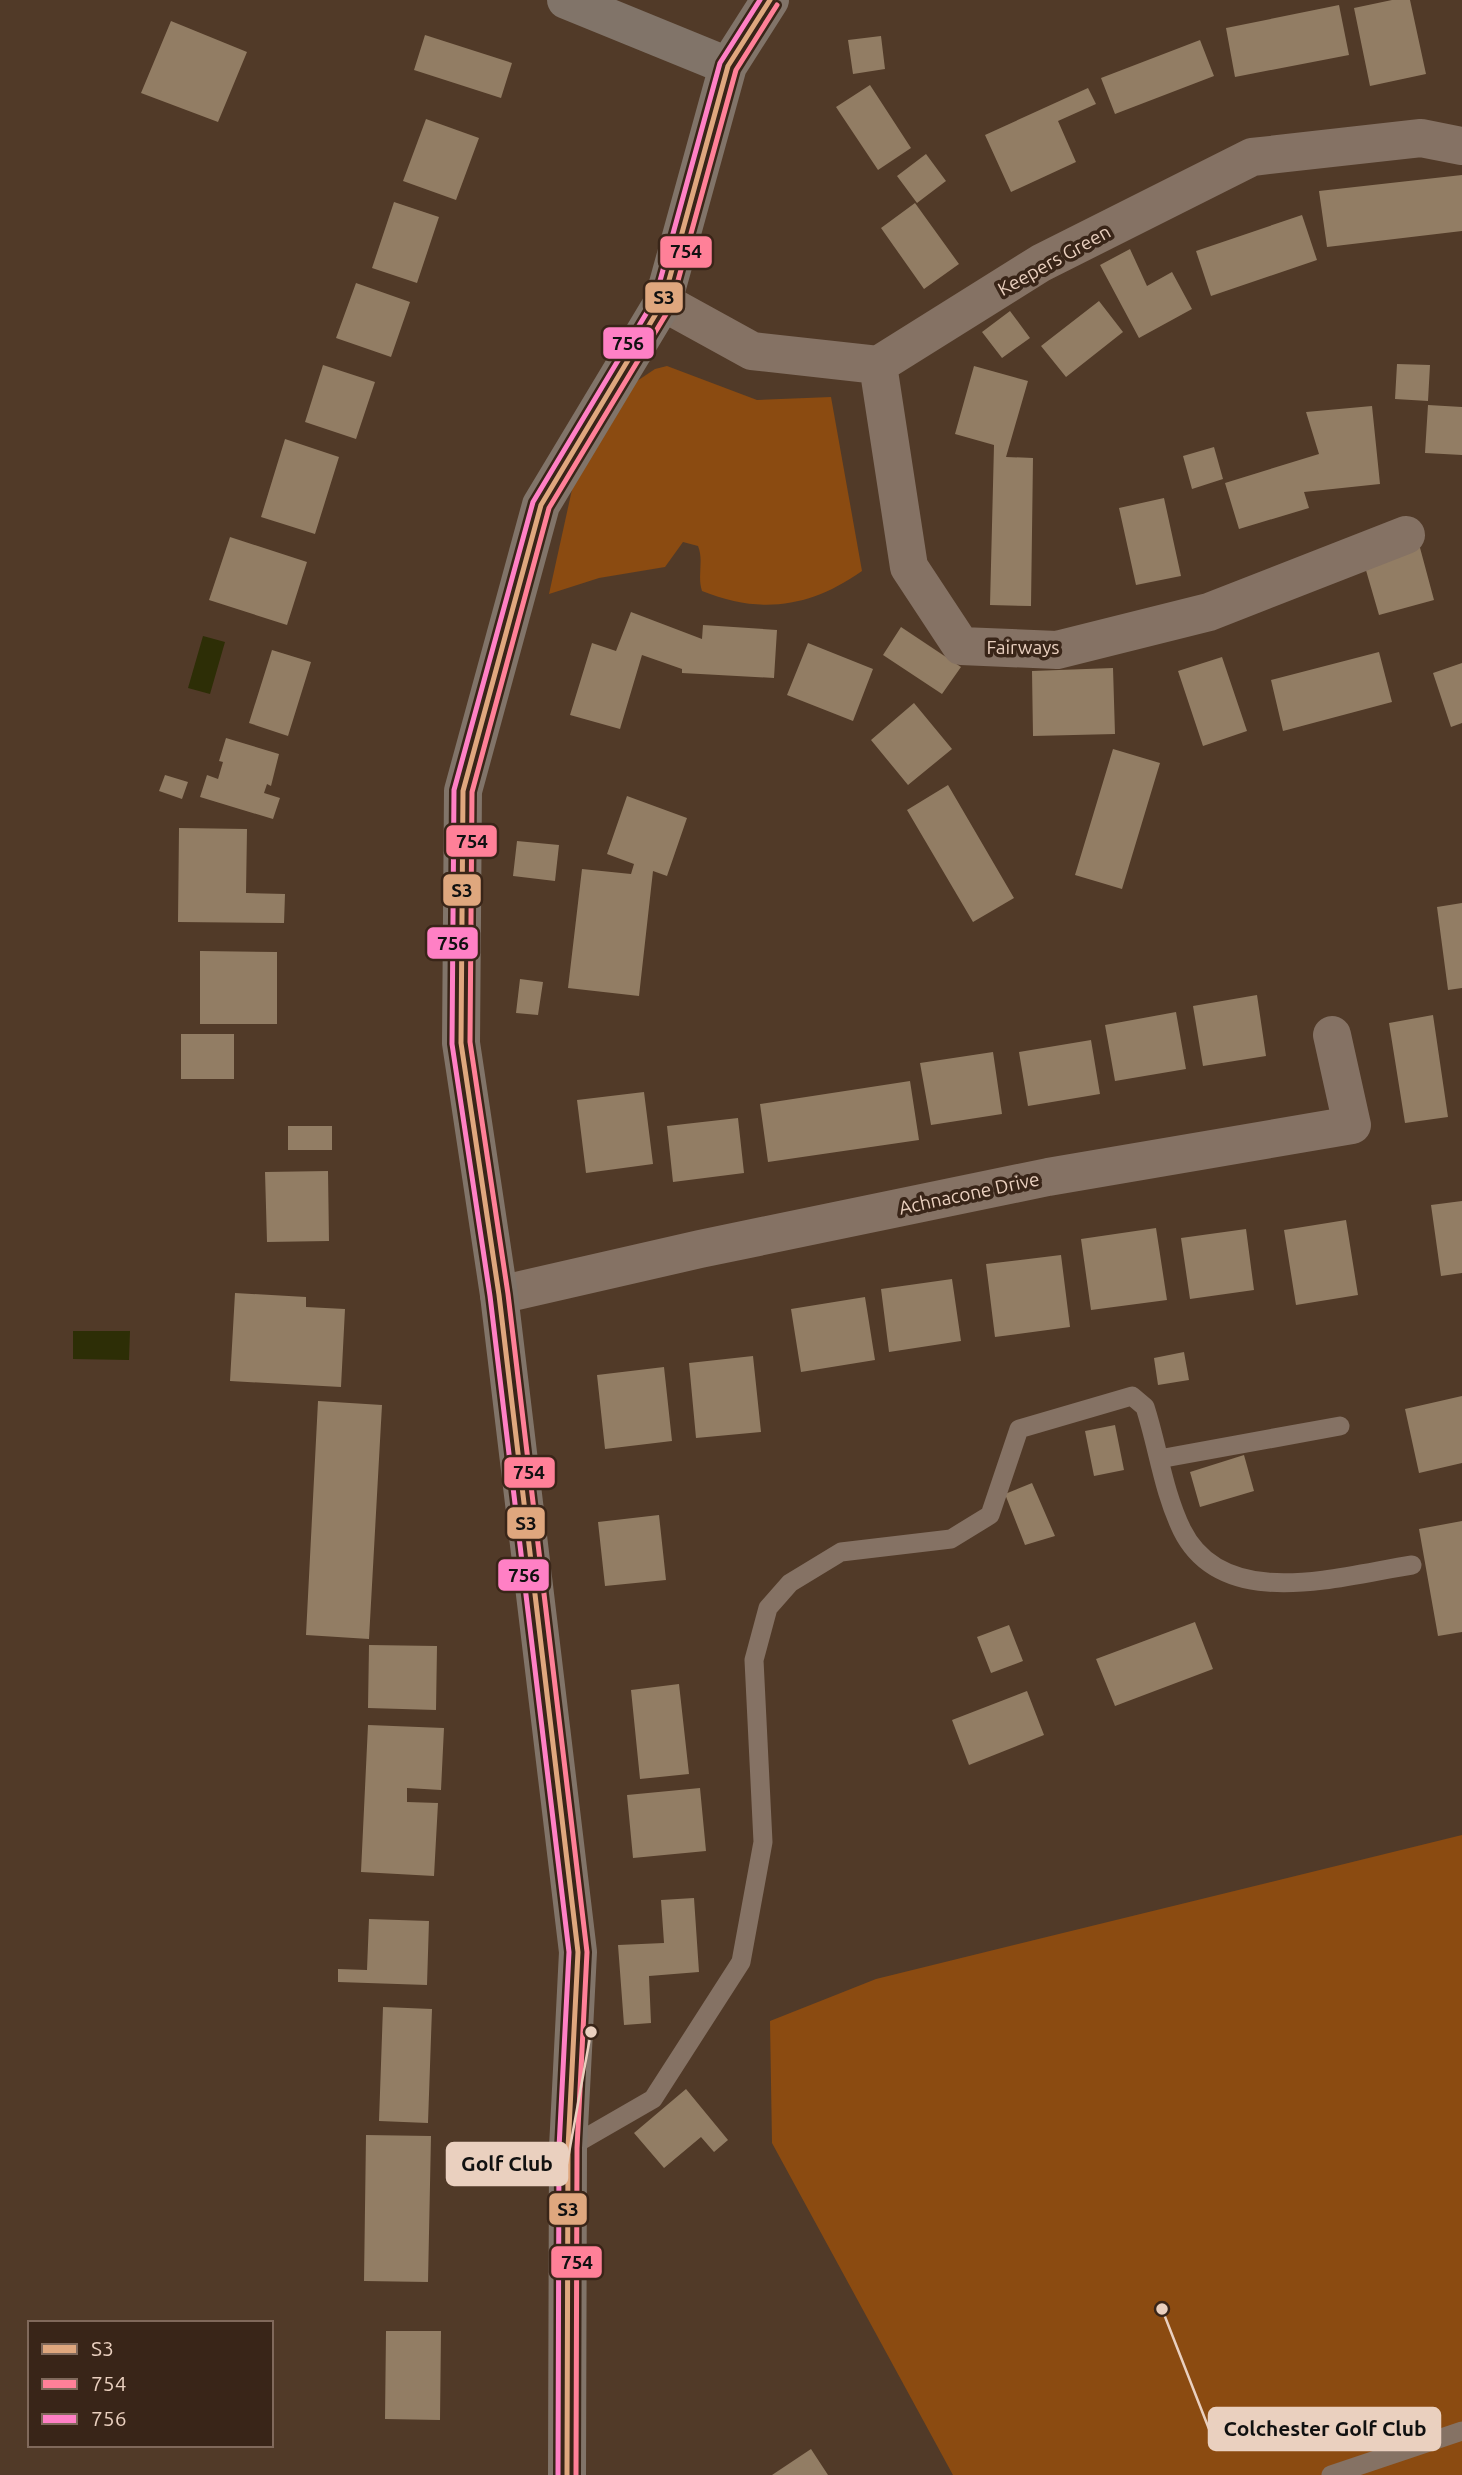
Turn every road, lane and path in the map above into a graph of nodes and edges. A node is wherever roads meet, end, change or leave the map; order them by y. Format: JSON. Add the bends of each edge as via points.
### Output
{"nodes":[{"id":1,"x":566,"y":0,"type":"edge"},
{"id":2,"x":770,"y":0,"type":"edge"},
{"id":3,"x":729,"y":66,"type":"junction"},
{"id":4,"x":1462,"y":146,"type":"edge"},
{"id":5,"x":663,"y":302,"type":"junction"},
{"id":6,"x":878,"y":365,"type":"junction"},
{"id":7,"x":1406,"y":535,"type":"dead end"},
{"id":8,"x":1332,"y":1035,"type":"dead end"},
{"id":9,"x":499,"y":1295,"type":"junction"},
{"id":10,"x":1340,"y":1426,"type":"dead end"},
{"id":11,"x":1159,"y":1459,"type":"junction"},
{"id":12,"x":1412,"y":1565,"type":"dead end"},
{"id":13,"x":568,"y":2148,"type":"junction"},
{"id":14,"x":1462,"y":2431,"type":"edge"},
{"id":15,"x":567,"y":2475,"type":"edge"},
{"id":16,"x":1331,"y":2475,"type":"edge"}],
"edges":[{"from":1,"to":3,"type":"main road"},
{"from":2,"to":3,"type":"main road"},
{"from":3,"to":5,"type":"main road"},
{"from":4,"to":6,"type":"street","name":"Keepers Green","via":[[1421,138],[1252,157],[1041,264]]},
{"from":5,"to":6,"type":"street","via":[[752,351]]},
{"from":5,"to":9,"type":"main road","via":[[541,505],[463,791],[461,1043]]},
{"from":6,"to":7,"type":"street","name":"Fairways","via":[[909,567],[961,646],[1070,647],[1209,612]]},
{"from":8,"to":9,"type":"street","name":"Achnacone Drive","via":[[1352,1125],[1048,1177]]},
{"from":9,"to":13,"type":"main road","via":[[578,1952]]},
{"from":10,"to":11,"type":"lane"},
{"from":11,"to":12,"type":"lane","via":[[1171,1503],[1194,1551],[1228,1575],[1290,1582]]},
{"from":11,"to":13,"type":"lane","via":[[1144,1407],[1132,1396],[1019,1429],[989,1515],[951,1539],[841,1552],[790,1583],[768,1608],[754,1660],[763,1842],[741,1962],[653,2099]]},
{"from":13,"to":15,"type":"main road"},
{"from":14,"to":16,"type":"lane"}]}
